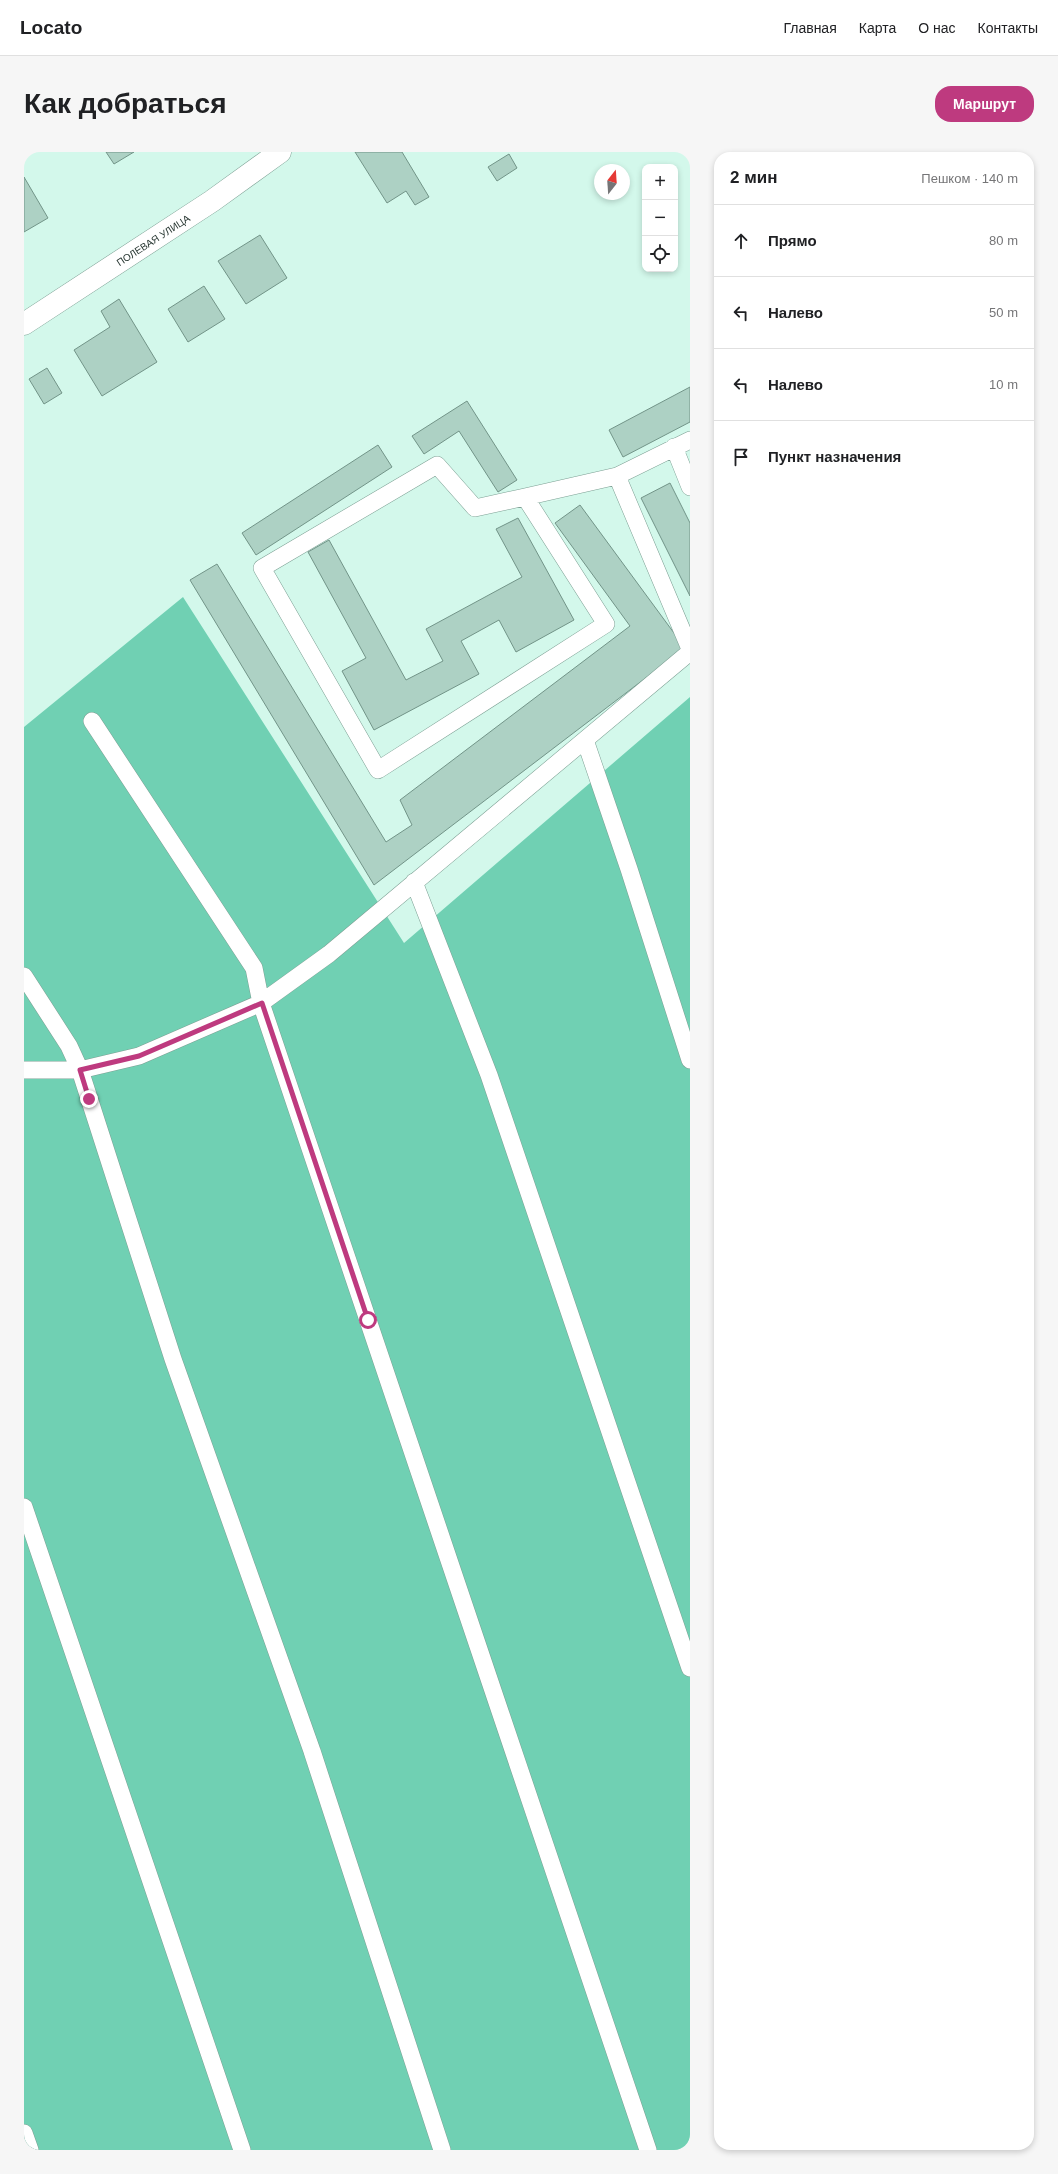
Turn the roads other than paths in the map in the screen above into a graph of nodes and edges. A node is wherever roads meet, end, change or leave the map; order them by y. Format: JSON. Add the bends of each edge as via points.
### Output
{"nodes":[{"id":1,"x":280,"y":152,"type":"edge"},
{"id":2,"x":24,"y":324,"type":"edge"},
{"id":3,"x":690,"y":440,"type":"edge"},
{"id":4,"x":674,"y":447,"type":"junction"},
{"id":5,"x":617,"y":476,"type":"junction"},
{"id":6,"x":690,"y":487,"type":"edge"},
{"id":7,"x":525,"y":496,"type":"junction"},
{"id":8,"x":690,"y":651,"type":"edge"},
{"id":9,"x":92,"y":721,"type":"dead end"},
{"id":10,"x":585,"y":740,"type":"junction"},
{"id":11,"x":414,"y":882,"type":"junction"},
{"id":12,"x":24,"y":976,"type":"edge"},
{"id":13,"x":262,"y":1003,"type":"junction"},
{"id":14,"x":690,"y":1060,"type":"edge"},
{"id":15,"x":24,"y":1070,"type":"edge"},
{"id":16,"x":80,"y":1070,"type":"junction"},
{"id":17,"x":24,"y":1507,"type":"edge"},
{"id":18,"x":690,"y":1668,"type":"edge"},
{"id":19,"x":24,"y":2133,"type":"edge"},
{"id":20,"x":30,"y":2150,"type":"edge"},
{"id":21,"x":242,"y":2150,"type":"edge"},
{"id":22,"x":442,"y":2150,"type":"edge"},
{"id":23,"x":648,"y":2150,"type":"edge"}],
"edges":[{"from":1,"to":2,"type":"street","name":"ПОЛЕВАЯ УЛИЦА","via":[[212,201]]},
{"from":3,"to":4,"type":"lane"},
{"from":4,"to":5,"type":"lane"},
{"from":4,"to":6,"type":"lane"},
{"from":5,"to":7,"type":"lane"},
{"from":5,"to":8,"type":"lane"},
{"from":7,"to":7,"type":"lane","via":[[606,624],[378,770],[262,568],[437,465],[474,508]]},
{"from":8,"to":10,"type":"lane"},
{"from":9,"to":13,"type":"lane","via":[[254,968]]},
{"from":10,"to":11,"type":"lane"},
{"from":10,"to":14,"type":"lane"},
{"from":11,"to":13,"type":"lane","via":[[329,954]]},
{"from":11,"to":18,"type":"lane","via":[[489,1075]]},
{"from":12,"to":16,"type":"lane","via":[[70,1046]]},
{"from":13,"to":16,"type":"lane","via":[[139,1056]]},
{"from":13,"to":23,"type":"lane"},
{"from":15,"to":16,"type":"lane"},
{"from":16,"to":22,"type":"lane","via":[[173,1359],[312,1751]]},
{"from":17,"to":21,"type":"lane"},
{"from":19,"to":20,"type":"lane"}]}
